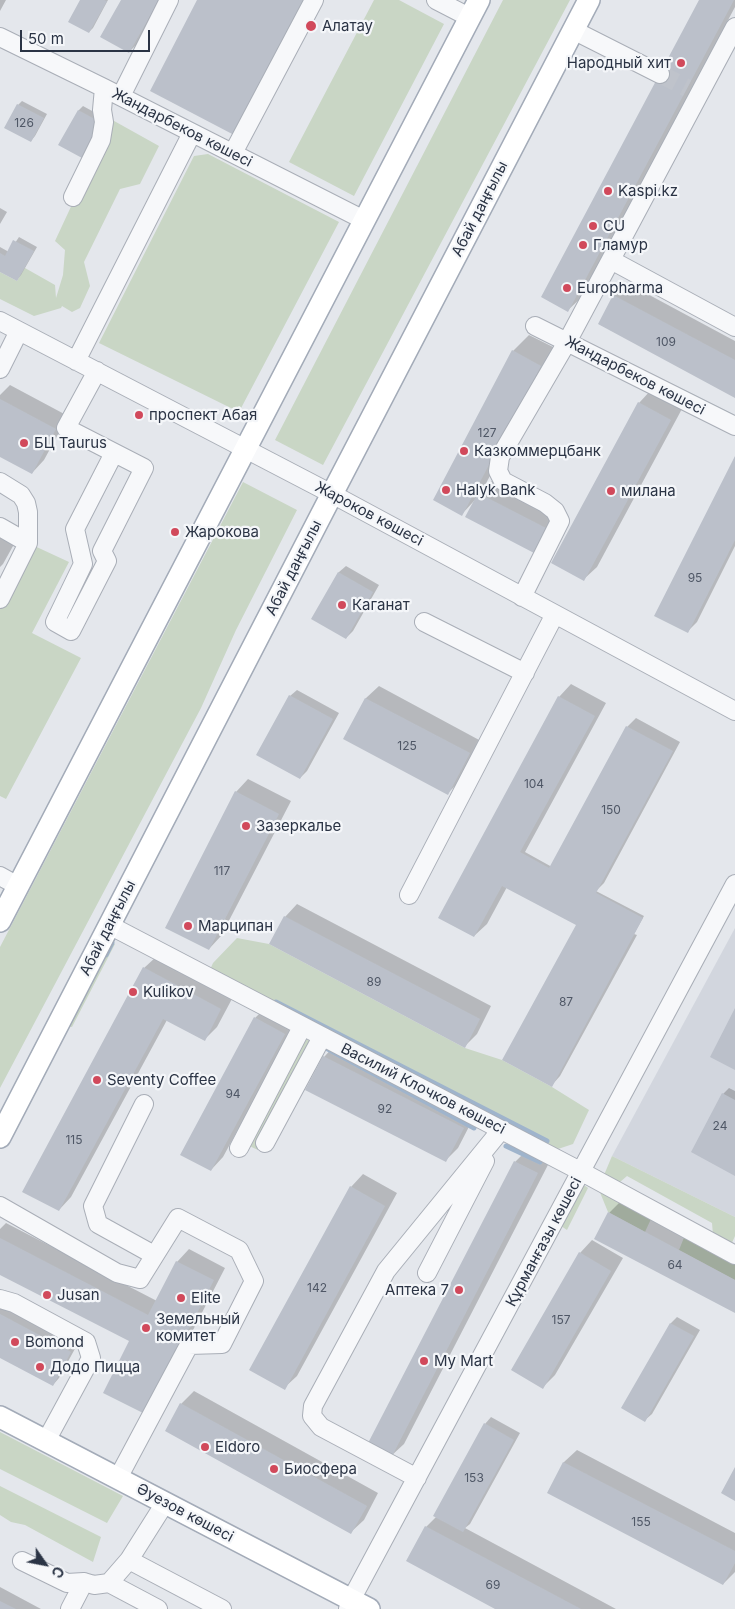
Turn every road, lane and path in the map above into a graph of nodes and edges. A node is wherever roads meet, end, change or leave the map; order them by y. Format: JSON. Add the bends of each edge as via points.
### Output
{"nodes":[{"id":1,"x":169,"y":0,"type":"edge"},
{"id":2,"x":314,"y":0,"type":"edge"},
{"id":3,"x":436,"y":0,"type":"edge"},
{"id":4,"x":589,"y":0,"type":"edge"},
{"id":5,"x":474,"y":9,"type":"edge"},
{"id":6,"x":735,"y":27,"type":"edge"},
{"id":7,"x":573,"y":30,"type":"junction"},
{"id":8,"x":0,"y":37,"type":"edge"},
{"id":9,"x":660,"y":74,"type":"tunnel mouth"},
{"id":10,"x":104,"y":88,"type":"junction"},
{"id":11,"x":121,"y":96,"type":"junction"},
{"id":12,"x":192,"y":133,"type":"junction"},
{"id":13,"x":233,"y":153,"type":"junction"},
{"id":14,"x":73,"y":197,"type":"dead end"},
{"id":15,"x":364,"y":220,"type":"junction"},
{"id":16,"x":611,"y":260,"type":"junction"},
{"id":17,"x":0,"y":321,"type":"edge"},
{"id":18,"x":535,"y":326,"type":"dead end"},
{"id":19,"x":735,"y":326,"type":"edge"},
{"id":20,"x":20,"y":331,"type":"junction"},
{"id":21,"x":567,"y":342,"type":"junction"},
{"id":22,"x":76,"y":361,"type":"junction"},
{"id":23,"x":0,"y":369,"type":"edge"},
{"id":24,"x":97,"y":371,"type":"junction"},
{"id":25,"x":735,"y":426,"type":"edge"},
{"id":26,"x":245,"y":449,"type":"junction"},
{"id":27,"x":114,"y":453,"type":"junction"},
{"id":28,"x":0,"y":482,"type":"edge"},
{"id":29,"x":332,"y":494,"type":"junction"},
{"id":30,"x":0,"y":527,"type":"edge"},
{"id":31,"x":28,"y":543,"type":"junction"},
{"id":32,"x":522,"y":597,"type":"junction"},
{"id":33,"x":0,"y":599,"type":"edge"},
{"id":34,"x":555,"y":614,"type":"junction"},
{"id":35,"x":424,"y":622,"type":"dead end"},
{"id":36,"x":525,"y":672,"type":"junction"},
{"id":37,"x":735,"y":711,"type":"edge"},
{"id":38,"x":9,"y":881,"type":"edge"},
{"id":39,"x":735,"y":884,"type":"edge"},
{"id":40,"x":409,"y":895,"type":"dead end"},
{"id":41,"x":0,"y":921,"type":"edge"},
{"id":42,"x":109,"y":926,"type":"junction"},
{"id":43,"x":302,"y":1027,"type":"junction"},
{"id":44,"x":322,"y":1037,"type":"junction"},
{"id":45,"x":144,"y":1104,"type":"dead end"},
{"id":46,"x":501,"y":1130,"type":"junction"},
{"id":47,"x":0,"y":1137,"type":"edge"},
{"id":48,"x":265,"y":1143,"type":"dead end"},
{"id":49,"x":239,"y":1148,"type":"dead end"},
{"id":50,"x":582,"y":1172,"type":"junction"},
{"id":51,"x":0,"y":1206,"type":"edge"},
{"id":52,"x":735,"y":1254,"type":"edge"},
{"id":53,"x":154,"y":1255,"type":"junction"},
{"id":54,"x":427,"y":1273,"type":"dead end"},
{"id":55,"x":0,"y":1298,"type":"edge"},
{"id":56,"x":0,"y":1416,"type":"edge"},
{"id":57,"x":46,"y":1441,"type":"junction"},
{"id":58,"x":118,"y":1478,"type":"junction"},
{"id":59,"x":417,"y":1478,"type":"junction"},
{"id":60,"x":165,"y":1502,"type":"junction"},
{"id":61,"x":22,"y":1560,"type":"dead end"},
{"id":62,"x":129,"y":1560,"type":"junction"},
{"id":63,"x":84,"y":1582,"type":"junction"},
{"id":64,"x":109,"y":1583,"type":"junction"},
{"id":65,"x":356,"y":1606,"type":"edge"},
{"id":66,"x":70,"y":1609,"type":"edge"},
{"id":67,"x":158,"y":1609,"type":"edge"},
{"id":68,"x":222,"y":1609,"type":"edge"}],
"edges":[{"from":1,"to":11,"type":"street"},
{"from":2,"to":13,"type":"street"},
{"from":3,"to":5,"type":"street"},
{"from":4,"to":7,"type":"main road","name":"Абай даңғылы"},
{"from":5,"to":15,"type":"main road"},
{"from":6,"to":16,"type":"street","via":[[693,91],[689,114]]},
{"from":7,"to":9,"type":"street"},
{"from":7,"to":29,"type":"main road","name":"Абай даңғылы"},
{"from":8,"to":10,"type":"street","name":"Жандарбеков көшесі"},
{"from":10,"to":11,"type":"street","name":"Жандарбеков көшесі"},
{"from":10,"to":14,"type":"street","via":[[102,140]]},
{"from":11,"to":12,"type":"street","name":"Жандарбеков көшесі"},
{"from":12,"to":13,"type":"street","name":"Жандарбеков көшесі"},
{"from":12,"to":22,"type":"street"},
{"from":13,"to":15,"type":"street","name":"Жандарбеков көшесі"},
{"from":15,"to":26,"type":"main road"},
{"from":16,"to":19,"type":"street"},
{"from":16,"to":21,"type":"street"},
{"from":17,"to":20,"type":"street","name":"Жароков көшесі"},
{"from":18,"to":21,"type":"street","name":"Жандарбеков көшесі"},
{"from":20,"to":22,"type":"street","name":"Жароков көшесі"},
{"from":20,"to":23,"type":"street"},
{"from":21,"to":25,"type":"street","name":"Жандарбеков көшесі"},
{"from":21,"to":32,"type":"street","via":[[500,456],[498,471],[503,481],[545,503],[555,511],[560,521]]},
{"from":22,"to":24,"type":"street","name":"Жароков көшесі"},
{"from":24,"to":26,"type":"street","name":"Жароков көшесі"},
{"from":24,"to":27,"type":"street","via":[[66,428]]},
{"from":26,"to":29,"type":"street","name":"Жароков көшесі"},
{"from":26,"to":38,"type":"main road"},
{"from":27,"to":27,"type":"street","via":[[144,468],[102,550],[106,561],[71,631],[55,622],[83,564],[75,529]]},
{"from":28,"to":31,"type":"street","via":[[21,495],[26,503]]},
{"from":29,"to":32,"type":"street","name":"Жароков көшесі"},
{"from":29,"to":42,"type":"main road","name":"Абай даңғылы"},
{"from":30,"to":31,"type":"street"},
{"from":31,"to":33,"type":"street"},
{"from":32,"to":34,"type":"street","name":"Жароков көшесі"},
{"from":34,"to":36,"type":"street"},
{"from":34,"to":37,"type":"street","name":"Жароков көшесі"},
{"from":35,"to":36,"type":"street"},
{"from":36,"to":40,"type":"street"},
{"from":38,"to":41,"type":"main road"},
{"from":39,"to":50,"type":"street","name":"Құрманғазы көшесі"},
{"from":42,"to":43,"type":"street","name":"Василий Клочков көшесі"},
{"from":42,"to":47,"type":"main road","name":"Абай даңғылы"},
{"from":43,"to":44,"type":"street","name":"Василий Клочков көшесі"},
{"from":43,"to":49,"type":"street"},
{"from":44,"to":46,"type":"street","name":"Василий Клочков көшесі"},
{"from":44,"to":48,"type":"street"},
{"from":45,"to":53,"type":"street","via":[[93,1206],[98,1224]]},
{"from":46,"to":50,"type":"street","name":"Василий Клочков көшесі"},
{"from":46,"to":54,"type":"street"},
{"from":46,"to":59,"type":"street","via":[[386,1271],[314,1406],[312,1416],[321,1427]]},
{"from":50,"to":52,"type":"street","name":"Василий Клочков көшесі"},
{"from":50,"to":59,"type":"street","name":"Құрманғазы көшесі"},
{"from":51,"to":53,"type":"street","via":[[117,1273],[140,1279]]},
{"from":53,"to":58,"type":"street","via":[[178,1218],[239,1250],[254,1281],[222,1344],[189,1345]]},
{"from":55,"to":57,"type":"street","via":[[86,1342],[91,1358]]},
{"from":56,"to":57,"type":"main road","name":"Әуезов көшесі"},
{"from":57,"to":58,"type":"main road","name":"Әуезов көшесі"},
{"from":58,"to":60,"type":"main road","name":"Әуезов көшесі"},
{"from":59,"to":65,"type":"street","name":"Құрманғазы көшесі"},
{"from":60,"to":62,"type":"street"},
{"from":60,"to":65,"type":"main road","name":"Әуезов көшесі"},
{"from":61,"to":63,"type":"street","via":[[67,1583]]},
{"from":62,"to":64,"type":"street"},
{"from":62,"to":68,"type":"street"},
{"from":63,"to":64,"type":"street","via":[[94,1585]]},
{"from":63,"to":66,"type":"street"},
{"from":64,"to":67,"type":"street"}]}
